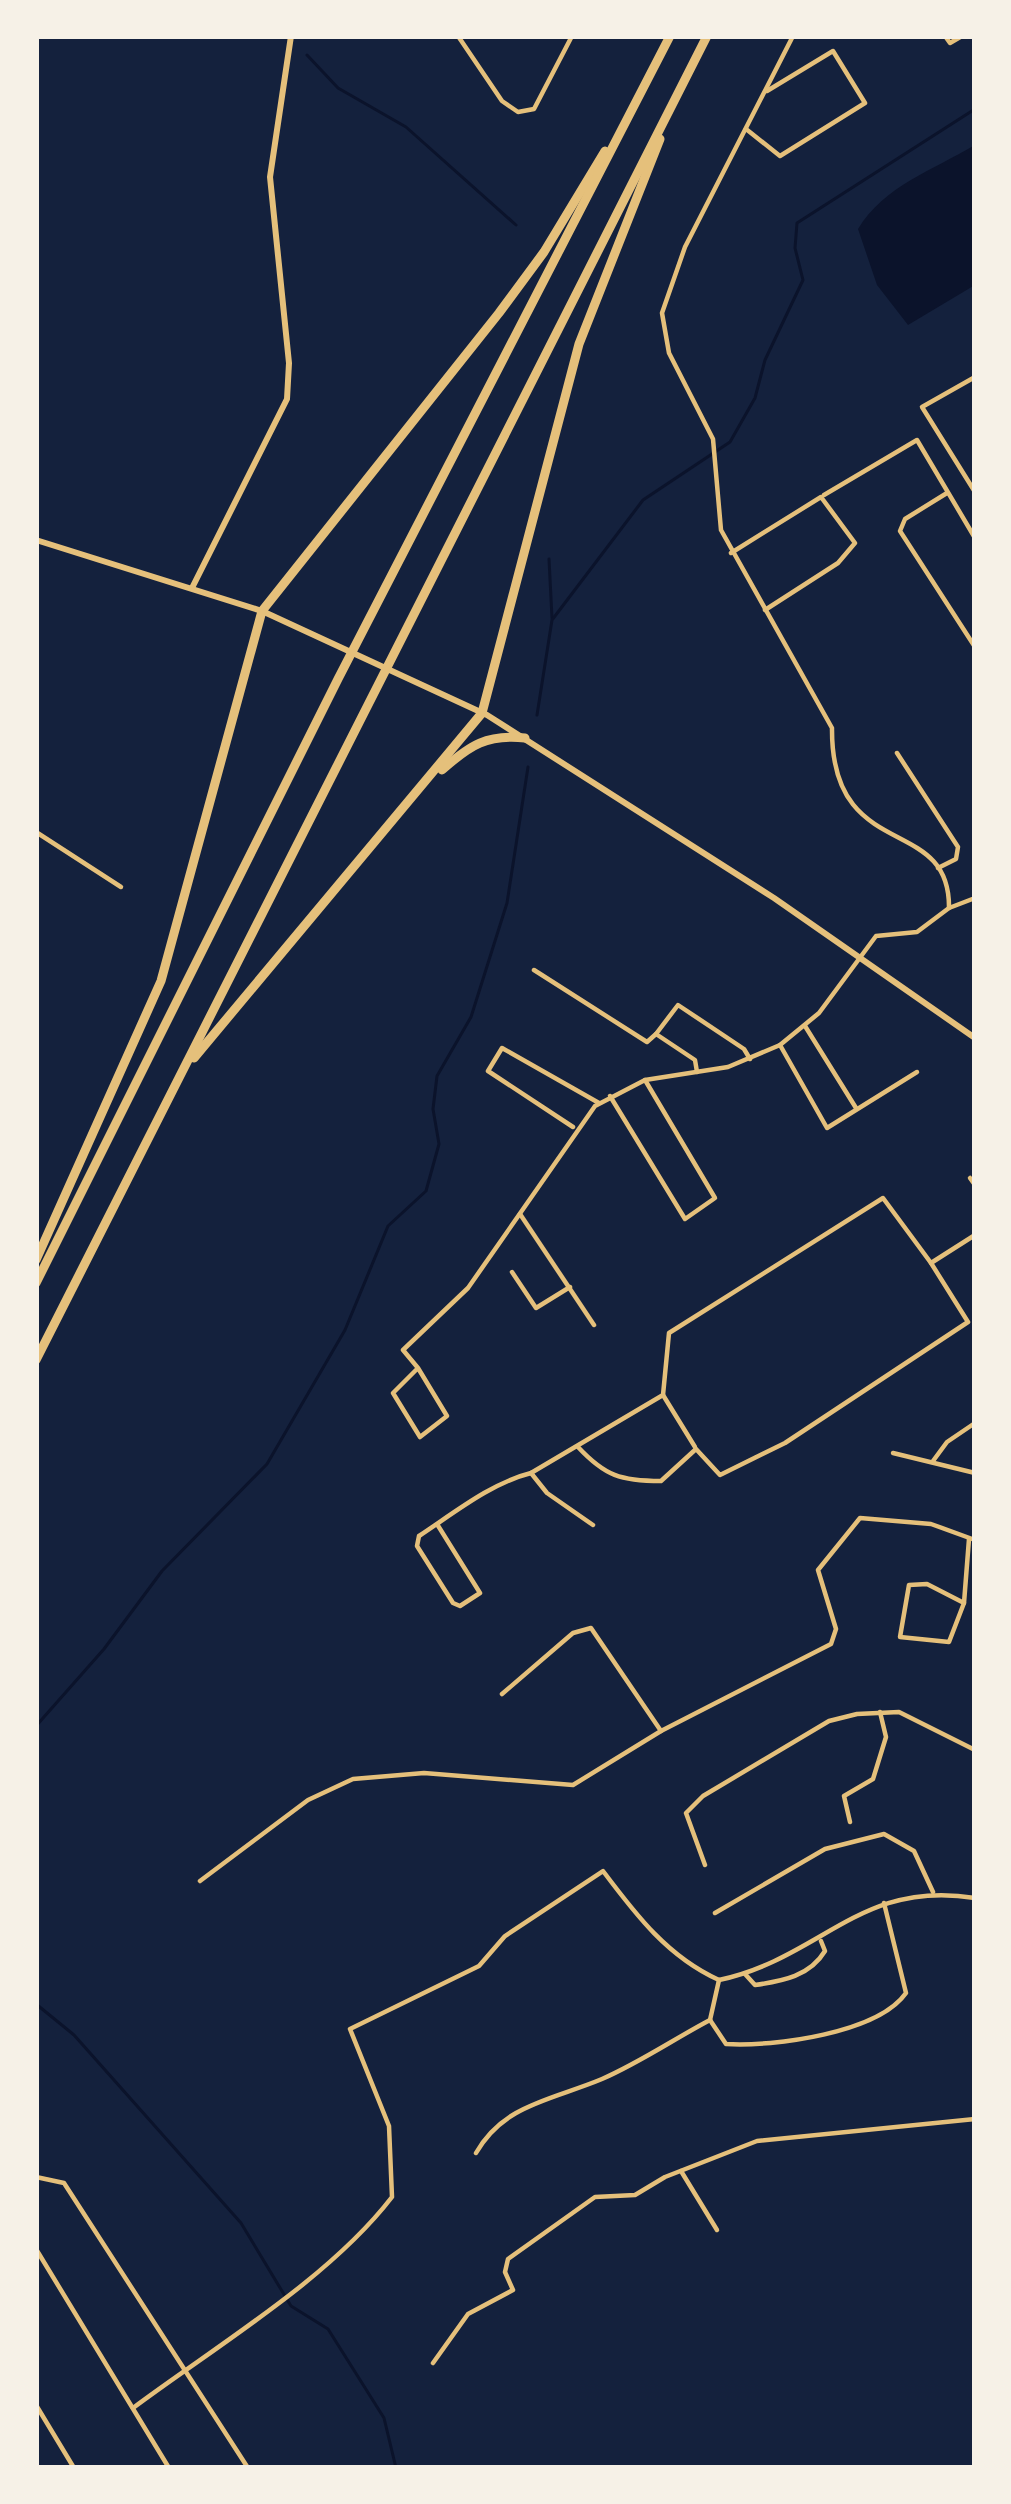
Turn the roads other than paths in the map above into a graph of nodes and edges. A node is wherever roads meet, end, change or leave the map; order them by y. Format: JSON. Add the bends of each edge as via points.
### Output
{"nodes":[{"id":1,"x":291,"y":36,"type":"edge"},
{"id":2,"x":458,"y":36,"type":"edge"},
{"id":3,"x":572,"y":36,"type":"edge"},
{"id":4,"x":670,"y":36,"type":"edge"},
{"id":5,"x":707,"y":36,"type":"edge"},
{"id":6,"x":794,"y":36,"type":"edge"},
{"id":7,"x":945,"y":36,"type":"edge"},
{"id":8,"x":962,"y":36,"type":"edge"},
{"id":9,"x":655,"y":69,"type":"junction"},
{"id":10,"x":685,"y":79,"type":"junction"},
{"id":11,"x":765,"y":93,"type":"junction"},
{"id":12,"x":746,"y":129,"type":"junction"},
{"id":13,"x":975,"y":376,"type":"edge"},
{"id":14,"x":975,"y":492,"type":"edge"},
{"id":15,"x":947,"y":493,"type":"junction"},
{"id":16,"x":821,"y":496,"type":"junction"},
{"id":17,"x":975,"y":538,"type":"edge"},
{"id":18,"x":36,"y":540,"type":"edge"},
{"id":19,"x":730,"y":553,"type":"junction"},
{"id":20,"x":192,"y":588,"type":"junction"},
{"id":21,"x":765,"y":610,"type":"junction"},
{"id":22,"x":262,"y":611,"type":"junction"},
{"id":23,"x":975,"y":647,"type":"edge"},
{"id":24,"x":482,"y":713,"type":"junction"},
{"id":25,"x":525,"y":738,"type":"junction"},
{"id":26,"x":898,"y":753,"type":"dead end"},
{"id":27,"x":421,"y":790,"type":"junction"},
{"id":28,"x":36,"y":832,"type":"edge"},
{"id":29,"x":938,"y":868,"type":"junction"},
{"id":30,"x":122,"y":887,"type":"dead end"},
{"id":31,"x":975,"y":898,"type":"edge"},
{"id":32,"x":949,"y":908,"type":"junction"},
{"id":33,"x":859,"y":955,"type":"junction"},
{"id":34,"x":534,"y":970,"type":"dead end"},
{"id":35,"x":806,"y":1026,"type":"junction"},
{"id":36,"x":656,"y":1034,"type":"junction"},
{"id":37,"x":975,"y":1038,"type":"edge"},
{"id":38,"x":780,"y":1045,"type":"junction"},
{"id":39,"x":751,"y":1061,"type":"junction"},
{"id":40,"x":183,"y":1071,"type":"junction"},
{"id":41,"x":697,"y":1072,"type":"junction"},
{"id":42,"x":917,"y":1072,"type":"dead end"},
{"id":43,"x":645,"y":1080,"type":"junction"},
{"id":44,"x":610,"y":1096,"type":"junction"},
{"id":45,"x":599,"y":1103,"type":"junction"},
{"id":46,"x":857,"y":1109,"type":"junction"},
{"id":47,"x":575,"y":1129,"type":"junction"},
{"id":48,"x":520,"y":1214,"type":"junction"},
{"id":49,"x":975,"y":1235,"type":"edge"},
{"id":50,"x":36,"y":1260,"type":"edge"},
{"id":51,"x":931,"y":1263,"type":"junction"},
{"id":52,"x":512,"y":1272,"type":"dead end"},
{"id":53,"x":36,"y":1283,"type":"edge"},
{"id":54,"x":570,"y":1287,"type":"junction"},
{"id":55,"x":971,"y":1321,"type":"edge"},
{"id":56,"x":594,"y":1325,"type":"dead end"},
{"id":57,"x":36,"y":1360,"type":"edge"},
{"id":58,"x":418,"y":1368,"type":"junction"},
{"id":59,"x":663,"y":1396,"type":"junction"},
{"id":60,"x":975,"y":1423,"type":"edge"},
{"id":61,"x":578,"y":1447,"type":"junction"},
{"id":62,"x":696,"y":1449,"type":"junction"},
{"id":63,"x":893,"y":1453,"type":"dead end"},
{"id":64,"x":933,"y":1461,"type":"junction"},
{"id":65,"x":531,"y":1473,"type":"junction"},
{"id":66,"x":975,"y":1473,"type":"edge"},
{"id":67,"x":436,"y":1524,"type":"junction"},
{"id":68,"x":593,"y":1525,"type":"dead end"},
{"id":69,"x":972,"y":1539,"type":"edge"},
{"id":70,"x":964,"y":1603,"type":"junction"},
{"id":71,"x":502,"y":1694,"type":"dead end"},
{"id":72,"x":880,"y":1712,"type":"junction"},
{"id":73,"x":661,"y":1731,"type":"junction"},
{"id":74,"x":975,"y":1750,"type":"edge"},
{"id":75,"x":850,"y":1822,"type":"dead end"},
{"id":76,"x":705,"y":1865,"type":"dead end"},
{"id":77,"x":200,"y":1880,"type":"dead end"},
{"id":78,"x":933,"y":1892,"type":"junction"},
{"id":79,"x":975,"y":1898,"type":"edge"},
{"id":80,"x":884,"y":1904,"type":"junction"},
{"id":81,"x":715,"y":1912,"type":"dead end"},
{"id":82,"x":821,"y":1940,"type":"junction"},
{"id":83,"x":745,"y":1974,"type":"junction"},
{"id":84,"x":719,"y":1980,"type":"junction"},
{"id":85,"x":710,"y":2020,"type":"junction"},
{"id":86,"x":975,"y":2119,"type":"edge"},
{"id":87,"x":476,"y":2153,"type":"dead end"},
{"id":88,"x":681,"y":2171,"type":"junction"},
{"id":89,"x":36,"y":2177,"type":"edge"},
{"id":90,"x":717,"y":2230,"type":"dead end"},
{"id":91,"x":36,"y":2249,"type":"edge"},
{"id":92,"x":433,"y":2363,"type":"dead end"},
{"id":93,"x":183,"y":2370,"type":"junction"},
{"id":94,"x":36,"y":2405,"type":"edge"},
{"id":95,"x":133,"y":2408,"type":"junction"},
{"id":96,"x":74,"y":2468,"type":"edge"},
{"id":97,"x":169,"y":2468,"type":"edge"},
{"id":98,"x":248,"y":2468,"type":"edge"}],
"edges":[{"from":1,"to":20,"type":"street","via":[[269,177],[286,401]]},
{"from":2,"to":3,"type":"street","via":[[518,112],[543,98]]},
{"from":4,"to":9,"type":"highway"},
{"from":5,"to":10,"type":"highway"},
{"from":6,"to":11,"type":"street"},
{"from":7,"to":8,"type":"street","via":[[950,44]]},
{"from":9,"to":22,"type":"highway","via":[[544,252]]},
{"from":9,"to":53,"type":"highway"},
{"from":10,"to":24,"type":"highway","via":[[579,344]]},
{"from":10,"to":40,"type":"highway"},
{"from":11,"to":12,"type":"street"},
{"from":11,"to":12,"type":"street","via":[[833,51],[865,103],[780,156]]},
{"from":12,"to":19,"type":"street","via":[[662,313],[669,353],[713,439]]},
{"from":13,"to":14,"type":"street","via":[[922,407]]},
{"from":15,"to":16,"type":"street","via":[[917,440]]},
{"from":15,"to":17,"type":"street"},
{"from":15,"to":23,"type":"street","via":[[900,530]]},
{"from":16,"to":19,"type":"street"},
{"from":16,"to":21,"type":"street","via":[[855,547]]},
{"from":18,"to":20,"type":"street"},
{"from":19,"to":21,"type":"street"},
{"from":20,"to":22,"type":"street"},
{"from":21,"to":29,"type":"street","via":[[832,728],[840,790],[866,821],[921,849]]},
{"from":22,"to":24,"type":"street"},
{"from":22,"to":50,"type":"highway","via":[[165,969]]},
{"from":24,"to":25,"type":"street"},
{"from":24,"to":27,"type":"highway"},
{"from":25,"to":27,"type":"highway","via":[[477,742]]},
{"from":25,"to":33,"type":"street"},
{"from":26,"to":29,"type":"street","via":[[958,847],[956,859]]},
{"from":27,"to":40,"type":"highway"},
{"from":28,"to":30,"type":"street"},
{"from":29,"to":32,"type":"street"},
{"from":31,"to":32,"type":"street"},
{"from":32,"to":33,"type":"street","via":[[917,932],[881,933]]},
{"from":33,"to":35,"type":"street"},
{"from":33,"to":37,"type":"street"},
{"from":34,"to":36,"type":"street","via":[[647,1042]]},
{"from":35,"to":38,"type":"street"},
{"from":35,"to":46,"type":"street"},
{"from":36,"to":39,"type":"street","via":[[678,1005]]},
{"from":36,"to":41,"type":"street","via":[[695,1060]]},
{"from":38,"to":39,"type":"street"},
{"from":38,"to":46,"type":"street","via":[[827,1128]]},
{"from":39,"to":41,"type":"street"},
{"from":40,"to":57,"type":"highway"},
{"from":41,"to":43,"type":"street"},
{"from":42,"to":46,"type":"street"},
{"from":43,"to":44,"type":"street"},
{"from":43,"to":44,"type":"street","via":[[715,1198],[685,1219]]},
{"from":44,"to":45,"type":"street"},
{"from":45,"to":47,"type":"street"},
{"from":45,"to":47,"type":"street","via":[[502,1048],[488,1071]]},
{"from":47,"to":48,"type":"street"},
{"from":48,"to":54,"type":"street"},
{"from":48,"to":58,"type":"street","via":[[468,1288],[404,1350]]},
{"from":49,"to":51,"type":"street"},
{"from":51,"to":55,"type":"street"},
{"from":51,"to":59,"type":"street","via":[[884,1198],[669,1334]]},
{"from":52,"to":54,"type":"street","via":[[536,1308]]},
{"from":54,"to":56,"type":"street"},
{"from":55,"to":62,"type":"street","via":[[785,1443],[719,1475]]},
{"from":58,"to":58,"type":"street","via":[[393,1393],[420,1437],[447,1416]]},
{"from":59,"to":61,"type":"street"},
{"from":59,"to":62,"type":"street"},
{"from":60,"to":64,"type":"street"},
{"from":61,"to":62,"type":"street","via":[[621,1481],[661,1480]]},
{"from":61,"to":65,"type":"street"},
{"from":63,"to":64,"type":"street"},
{"from":64,"to":66,"type":"street"},
{"from":65,"to":67,"type":"street"},
{"from":65,"to":68,"type":"street"},
{"from":67,"to":67,"type":"street","via":[[480,1593],[460,1606],[417,1546]]},
{"from":69,"to":70,"type":"street"},
{"from":69,"to":73,"type":"street","via":[[931,1524],[860,1518],[818,1570],[836,1629],[831,1644]]},
{"from":70,"to":70,"type":"street","via":[[949,1642],[900,1637],[909,1586],[926,1584]]},
{"from":71,"to":73,"type":"street","via":[[573,1633],[591,1628]]},
{"from":72,"to":74,"type":"street","via":[[927,1722]]},
{"from":72,"to":75,"type":"street","via":[[886,1737],[873,1779],[844,1796]]},
{"from":72,"to":76,"type":"street","via":[[829,1721],[703,1796],[686,1813]]},
{"from":73,"to":77,"type":"street","via":[[573,1786],[424,1773],[353,1779],[308,1800]]},
{"from":78,"to":79,"type":"street"},
{"from":78,"to":80,"type":"street"},
{"from":78,"to":81,"type":"street","via":[[914,1851],[884,1834],[848,1840]]},
{"from":80,"to":82,"type":"street","via":[[858,1911]]},
{"from":80,"to":85,"type":"street","via":[[907,1993],[892,2013],[770,2047],[726,2044]]},
{"from":82,"to":83,"type":"street"},
{"from":82,"to":83,"type":"street","via":[[817,1964],[785,1981],[755,1984]]},
{"from":83,"to":84,"type":"street"},
{"from":84,"to":85,"type":"street"},
{"from":84,"to":93,"type":"street","via":[[673,1952],[603,1871],[505,1936],[478,1966],[350,2029],[388,2126],[392,2197],[373,2222]]},
{"from":85,"to":87,"type":"street","via":[[603,2078],[512,2114],[492,2126]]},
{"from":86,"to":88,"type":"street","via":[[757,2141]]},
{"from":88,"to":90,"type":"street"},
{"from":88,"to":92,"type":"street","via":[[635,2195],[595,2197],[508,2259],[513,2290],[468,2314]]},
{"from":89,"to":93,"type":"street","via":[[64,2183]]},
{"from":91,"to":95,"type":"street"},
{"from":93,"to":95,"type":"street"},
{"from":93,"to":98,"type":"street"},
{"from":94,"to":96,"type":"street"},
{"from":95,"to":97,"type":"street"}]}
